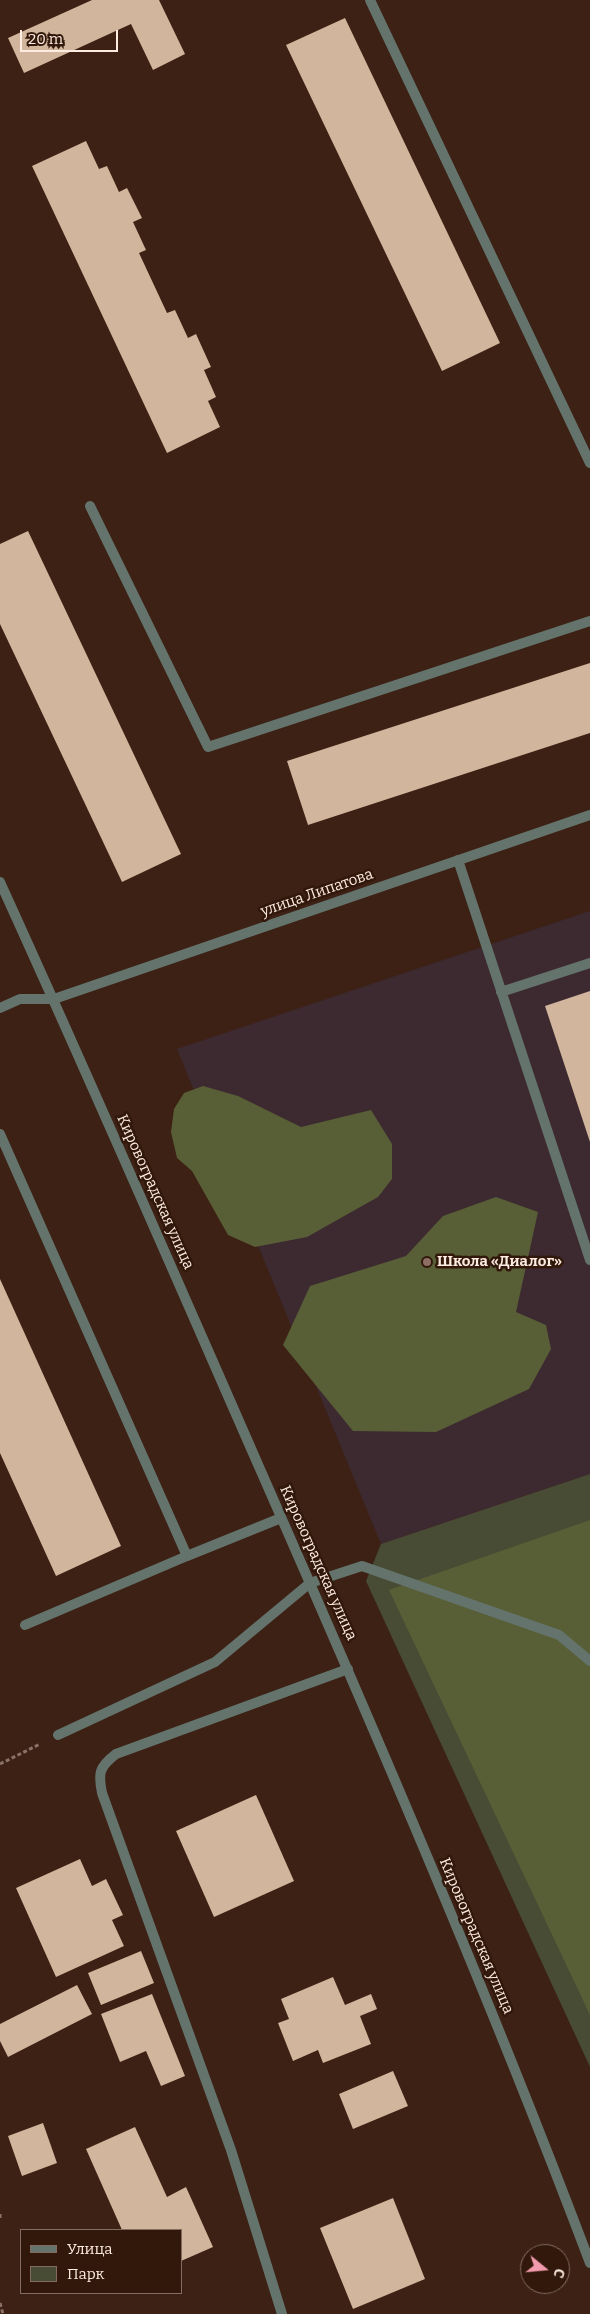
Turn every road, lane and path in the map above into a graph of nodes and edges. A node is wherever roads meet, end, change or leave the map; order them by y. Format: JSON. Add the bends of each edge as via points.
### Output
{"nodes":[{"id":1,"x":370,"y":0,"type":"edge"},
{"id":2,"x":590,"y":462,"type":"edge"},
{"id":3,"x":90,"y":506,"type":"dead end"},
{"id":4,"x":590,"y":621,"type":"edge"},
{"id":5,"x":590,"y":815,"type":"edge"},
{"id":6,"x":458,"y":860,"type":"junction"},
{"id":7,"x":0,"y":882,"type":"edge"},
{"id":8,"x":590,"y":963,"type":"edge"},
{"id":9,"x":501,"y":992,"type":"junction"},
{"id":10,"x":54,"y":999,"type":"junction"},
{"id":11,"x":0,"y":1008,"type":"edge"},
{"id":12,"x":0,"y":1134,"type":"edge"},
{"id":13,"x":590,"y":1260,"type":"edge"},
{"id":14,"x":282,"y":1518,"type":"junction"},
{"id":15,"x":187,"y":1556,"type":"junction"},
{"id":16,"x":310,"y":1584,"type":"junction"},
{"id":17,"x":25,"y":1625,"type":"dead end"},
{"id":18,"x":590,"y":1661,"type":"edge"},
{"id":19,"x":348,"y":1670,"type":"junction"},
{"id":20,"x":58,"y":1735,"type":"joint"},
{"id":21,"x":0,"y":1764,"type":"edge"},
{"id":22,"x":0,"y":2214,"type":"edge"},
{"id":23,"x":0,"y":2218,"type":"edge"},
{"id":24,"x":590,"y":2263,"type":"edge"},
{"id":25,"x":0,"y":2303,"type":"edge"},
{"id":26,"x":3,"y":2314,"type":"edge"},
{"id":27,"x":282,"y":2314,"type":"edge"}],
"edges":[{"from":1,"to":2,"type":"street"},
{"from":3,"to":4,"type":"street","via":[[208,747]]},
{"from":5,"to":6,"type":"street","name":"улица Липатова"},
{"from":6,"to":9,"type":"street"},
{"from":6,"to":10,"type":"street","name":"улица Липатова"},
{"from":7,"to":10,"type":"street","name":"Кировоградская улица"},
{"from":8,"to":9,"type":"street"},
{"from":9,"to":13,"type":"street"},
{"from":10,"to":11,"type":"street","name":"улица Липатова","via":[[20,999]]},
{"from":10,"to":14,"type":"street","name":"Кировоградская улица"},
{"from":12,"to":15,"type":"street"},
{"from":14,"to":15,"type":"street"},
{"from":14,"to":16,"type":"street","name":"Кировоградская улица"},
{"from":15,"to":17,"type":"street"},
{"from":16,"to":18,"type":"street","via":[[362,1566],[559,1635]]},
{"from":16,"to":19,"type":"street","name":"Кировоградская улица"},
{"from":16,"to":20,"type":"street","via":[[215,1662]]},
{"from":19,"to":24,"type":"street","name":"Кировоградская улица","via":[[530,2103]]},
{"from":19,"to":27,"type":"street","via":[[116,1754],[104,1763],[98,1777],[231,2150]]},
{"from":20,"to":21,"type":"path"},
{"from":22,"to":23,"type":"path"},
{"from":25,"to":26,"type":"path"}]}
